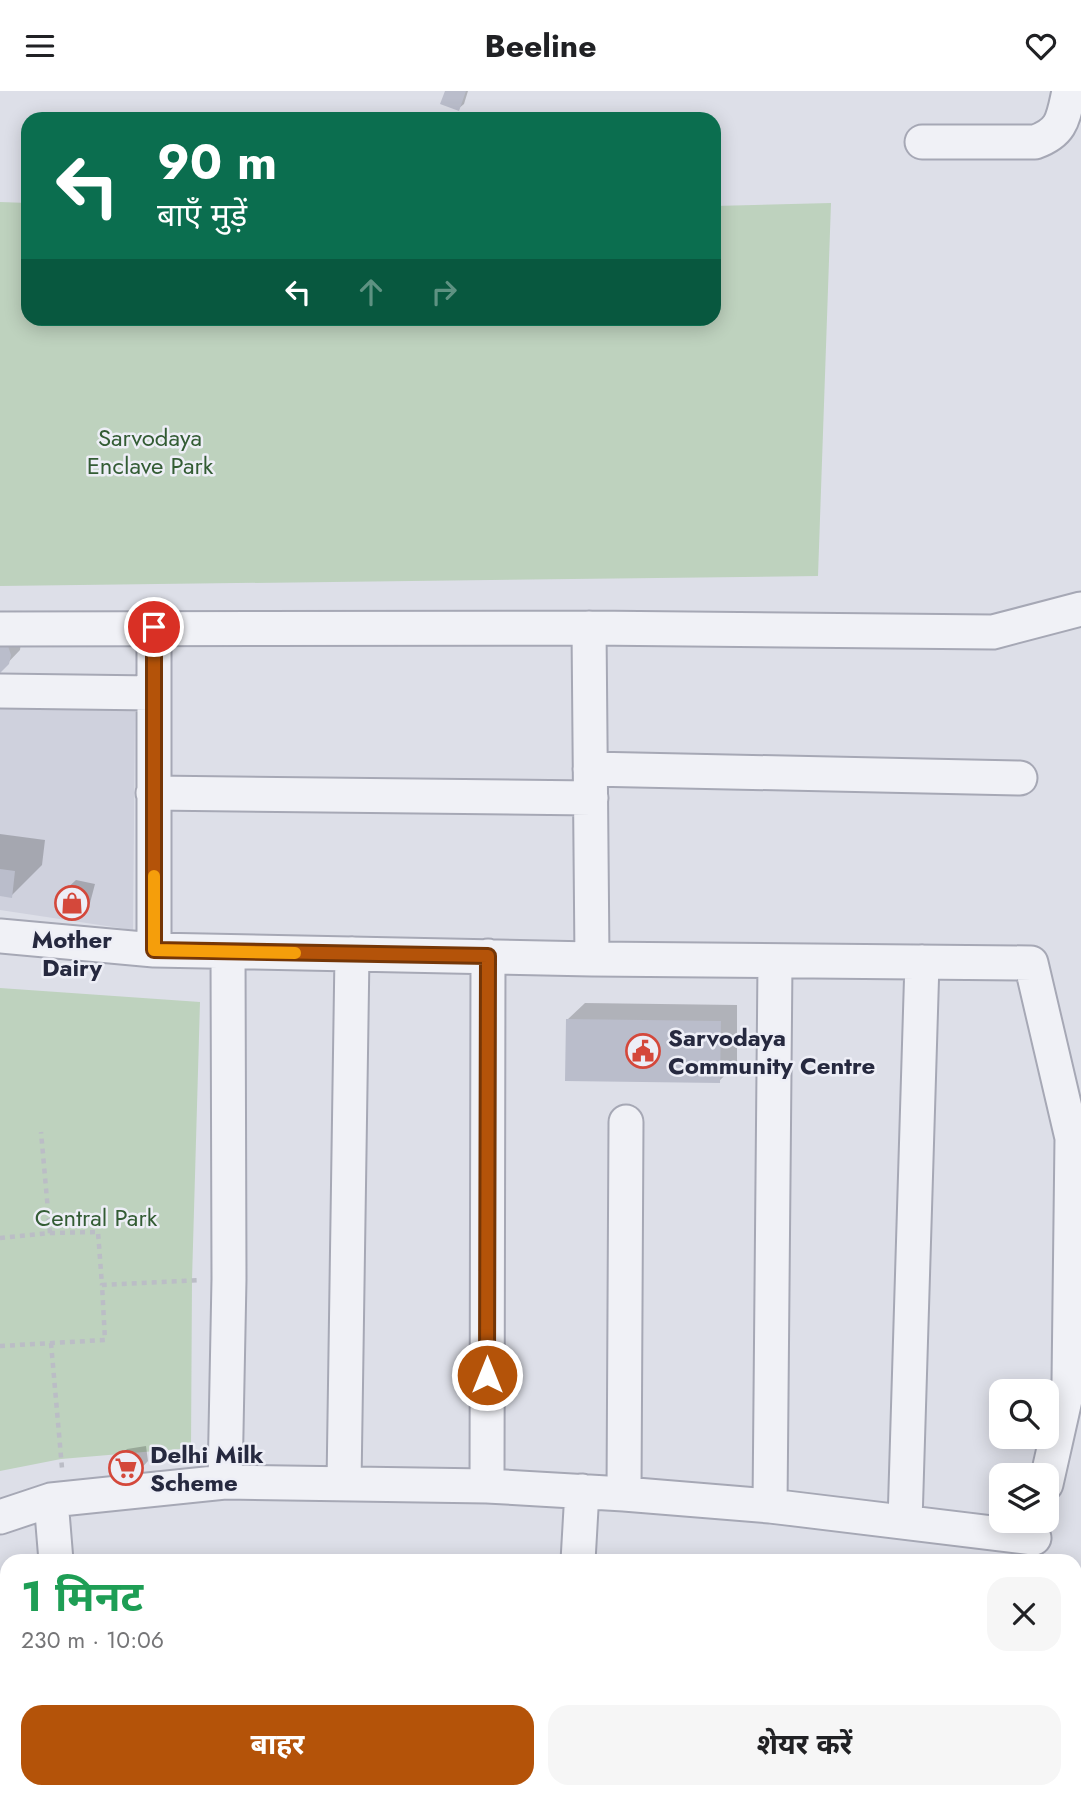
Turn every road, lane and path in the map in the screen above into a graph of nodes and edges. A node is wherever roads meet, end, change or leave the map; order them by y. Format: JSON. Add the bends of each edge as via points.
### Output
{"nodes":[{"id":1,"x":1069,"y":91,"type":"edge"},
{"id":2,"x":922,"y":142,"type":"dead end"},
{"id":3,"x":1081,"y":609,"type":"edge"},
{"id":4,"x":154,"y":627,"type":"junction"},
{"id":5,"x":589,"y":628,"type":"junction"},
{"id":6,"x":0,"y":629,"type":"edge"},
{"id":7,"x":0,"y":691,"type":"edge"},
{"id":8,"x":154,"y":693,"type":"junction"},
{"id":9,"x":1020,"y":778,"type":"dead end"},
{"id":10,"x":590,"y":784,"type":"junction"},
{"id":11,"x":153,"y":793,"type":"junction"},
{"id":12,"x":0,"y":936,"type":"edge"},
{"id":13,"x":154,"y":950,"type":"junction"},
{"id":14,"x":228,"y":951,"type":"junction"},
{"id":15,"x":352,"y":954,"type":"junction"},
{"id":16,"x":488,"y":956,"type":"junction"},
{"id":17,"x":592,"y":959,"type":"junction"},
{"id":18,"x":775,"y":961,"type":"junction"},
{"id":19,"x":922,"y":962,"type":"junction"},
{"id":20,"x":626,"y":1122,"type":"dead end"},
{"id":21,"x":41,"y":1132,"type":"dead end"},
{"id":22,"x":1076,"y":1137,"type":"edge"},
{"id":23,"x":50,"y":1233,"type":"junction"},
{"id":24,"x":0,"y":1238,"type":"edge"},
{"id":25,"x":229,"y":1279,"type":"junction"},
{"id":26,"x":102,"y":1285,"type":"junction"},
{"id":27,"x":51,"y":1343,"type":"junction"},
{"id":28,"x":0,"y":1346,"type":"edge"},
{"id":29,"x":1051,"y":1463,"type":"edge"},
{"id":30,"x":225,"y":1482,"type":"junction"},
{"id":31,"x":344,"y":1484,"type":"junction"},
{"id":32,"x":487,"y":1486,"type":"junction"},
{"id":33,"x":582,"y":1491,"type":"junction"},
{"id":34,"x":624,"y":1494,"type":"junction"},
{"id":35,"x":59,"y":1499,"type":"junction"},
{"id":36,"x":770,"y":1506,"type":"junction"},
{"id":37,"x":0,"y":1517,"type":"edge"},
{"id":38,"x":905,"y":1523,"type":"junction"},
{"id":39,"x":1032,"y":1540,"type":"edge"},
{"id":40,"x":56,"y":1554,"type":"edge"},
{"id":41,"x":578,"y":1554,"type":"edge"}],
"edges":[{"from":1,"to":2,"type":"street","via":[[1062,123],[1050,137],[1035,142]]},
{"from":3,"to":5,"type":"street","via":[[993,632]]},
{"from":4,"to":5,"type":"street"},
{"from":4,"to":6,"type":"street"},
{"from":4,"to":8,"type":"street"},
{"from":5,"to":10,"type":"street"},
{"from":7,"to":8,"type":"street"},
{"from":8,"to":11,"type":"street"},
{"from":9,"to":10,"type":"street"},
{"from":10,"to":11,"type":"street"},
{"from":10,"to":17,"type":"street"},
{"from":11,"to":13,"type":"street"},
{"from":12,"to":13,"type":"street"},
{"from":13,"to":14,"type":"street"},
{"from":14,"to":15,"type":"street"},
{"from":14,"to":25,"type":"street"},
{"from":15,"to":16,"type":"street"},
{"from":15,"to":31,"type":"street"},
{"from":16,"to":17,"type":"street"},
{"from":16,"to":32,"type":"street"},
{"from":17,"to":18,"type":"street"},
{"from":18,"to":19,"type":"street"},
{"from":18,"to":36,"type":"street"},
{"from":19,"to":22,"type":"street","via":[[1031,963]]},
{"from":19,"to":38,"type":"street"},
{"from":20,"to":34,"type":"street"},
{"from":21,"to":23,"type":"path"},
{"from":22,"to":29,"type":"street","via":[[1069,1382]]},
{"from":23,"to":24,"type":"path"},
{"from":23,"to":26,"type":"path","via":[[99,1233]]},
{"from":25,"to":26,"type":"path"},
{"from":25,"to":30,"type":"street"},
{"from":26,"to":27,"type":"path","via":[[105,1340]]},
{"from":27,"to":28,"type":"path"},
{"from":27,"to":35,"type":"path"},
{"from":30,"to":31,"type":"street"},
{"from":30,"to":35,"type":"street"},
{"from":31,"to":32,"type":"street"},
{"from":32,"to":33,"type":"street"},
{"from":33,"to":34,"type":"street"},
{"from":33,"to":41,"type":"street"},
{"from":34,"to":36,"type":"street"},
{"from":35,"to":37,"type":"street"},
{"from":35,"to":40,"type":"street"},
{"from":36,"to":38,"type":"street"},
{"from":38,"to":39,"type":"street"}]}
